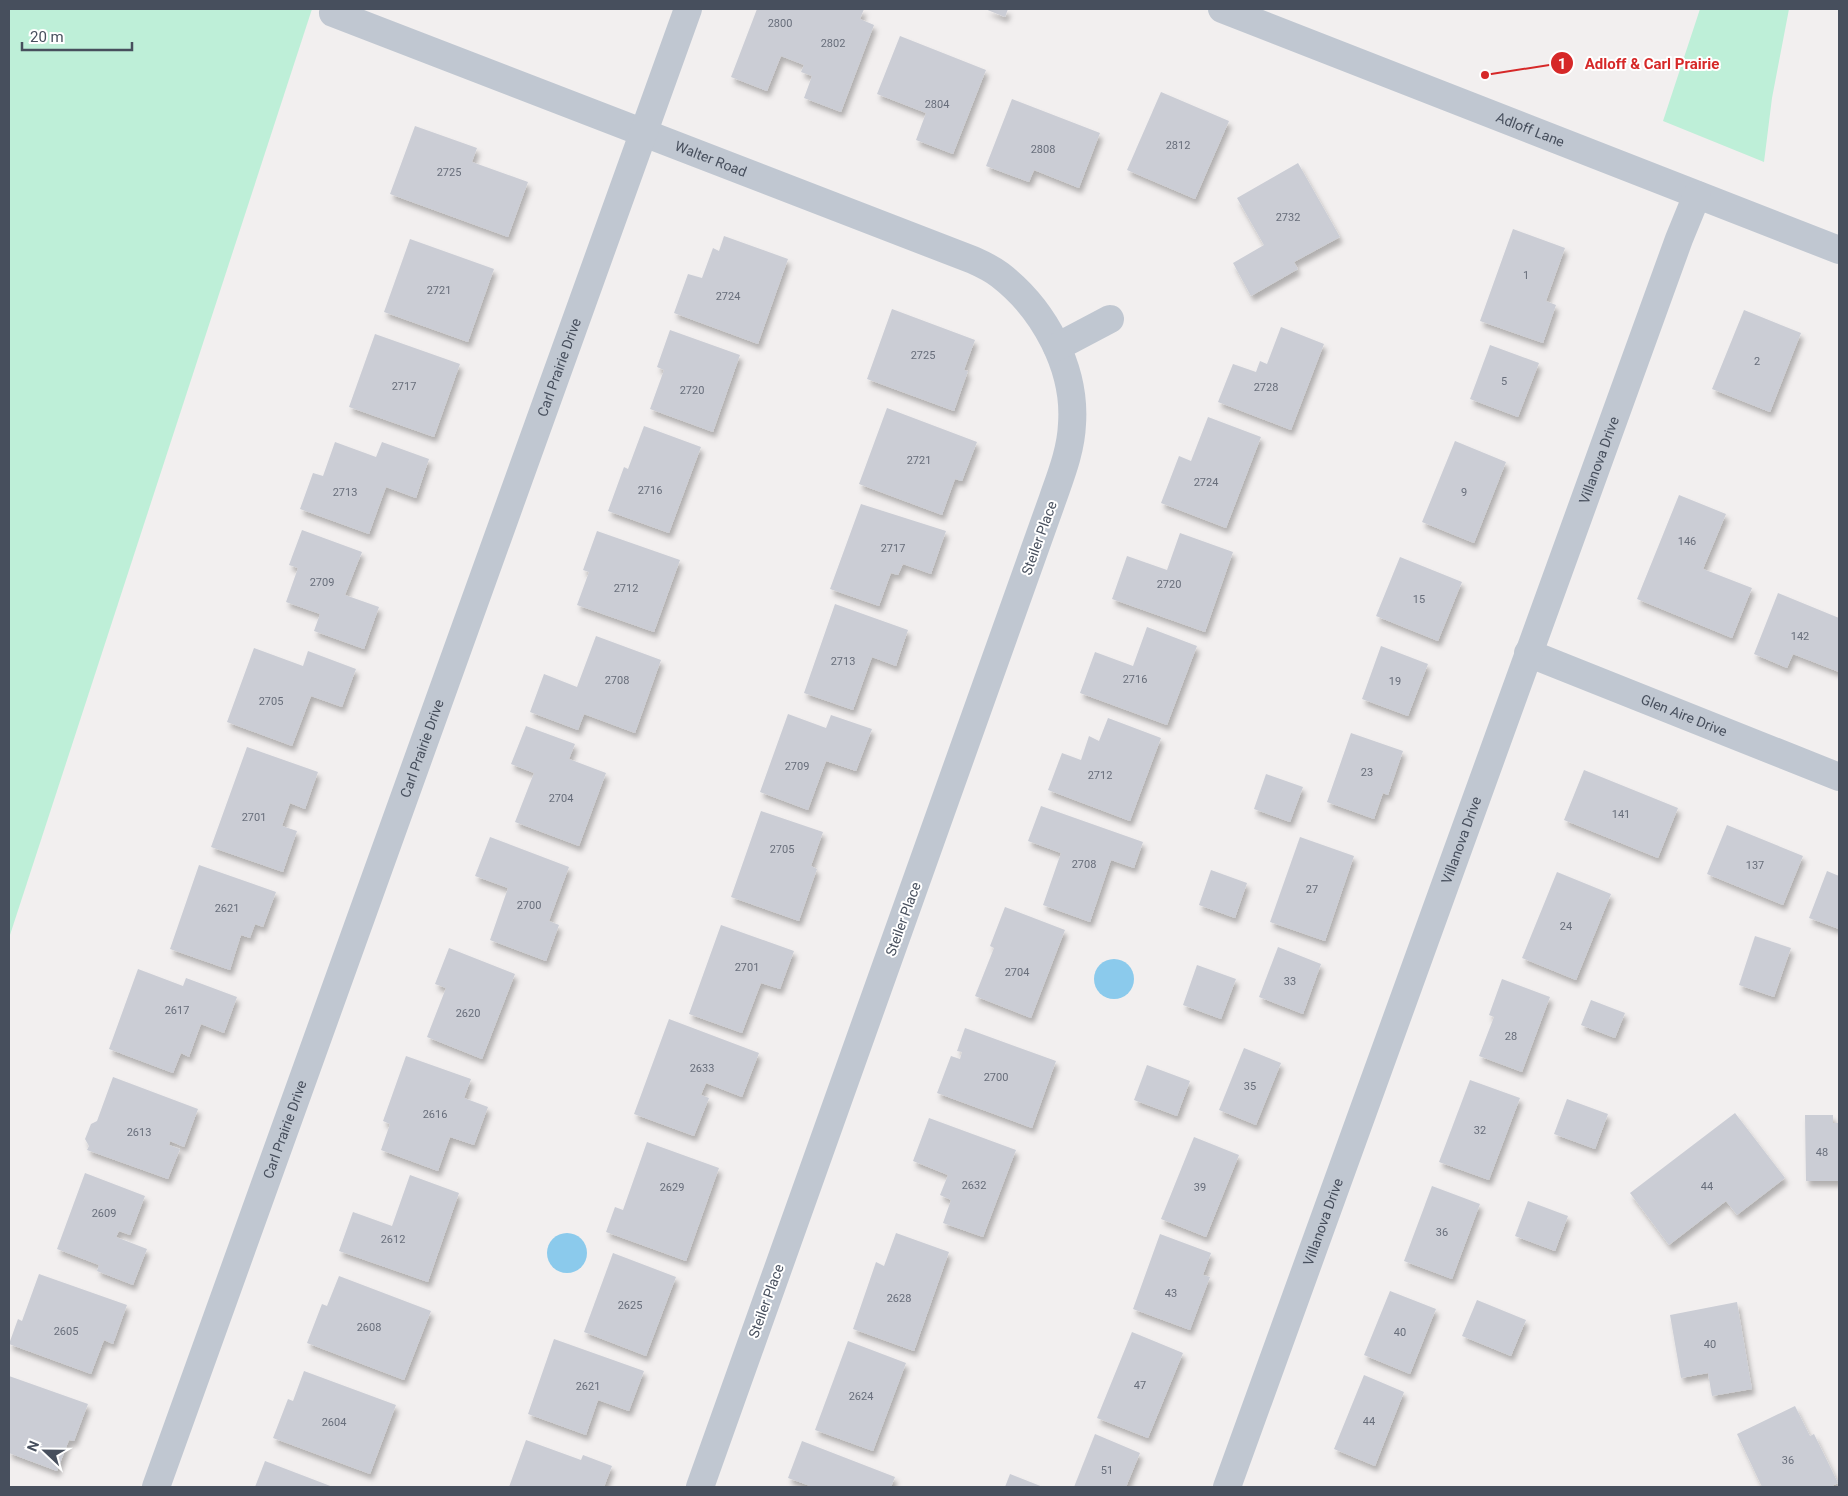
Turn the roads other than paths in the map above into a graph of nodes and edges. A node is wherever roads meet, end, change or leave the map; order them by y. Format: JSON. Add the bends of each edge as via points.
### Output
{"nodes":[{"id":1,"x":688,"y":9,"type":"edge"},
{"id":2,"x":1222,"y":9,"type":"edge"},
{"id":3,"x":333,"y":13,"type":"dead end"},
{"id":4,"x":644,"y":133,"type":"junction"},
{"id":5,"x":1697,"y":195,"type":"junction"},
{"id":6,"x":1839,"y":250,"type":"edge"},
{"id":7,"x":1110,"y":319,"type":"dead end"},
{"id":8,"x":1058,"y":347,"type":"junction"},
{"id":9,"x":1528,"y":653,"type":"junction"},
{"id":10,"x":1839,"y":777,"type":"edge"},
{"id":11,"x":156,"y":1487,"type":"edge"},
{"id":12,"x":700,"y":1487,"type":"edge"},
{"id":13,"x":1227,"y":1487,"type":"edge"}],
"edges":[{"from":1,"to":4,"type":"street","name":"Carl Prairie Drive"},
{"from":2,"to":5,"type":"street","name":"Adloff Lane"},
{"from":3,"to":4,"type":"street","name":"Walter Road"},
{"from":4,"to":8,"type":"street","name":"Walter Road","via":[[973,260],[999,274],[1019,292]]},
{"from":4,"to":11,"type":"street","name":"Carl Prairie Drive"},
{"from":5,"to":6,"type":"street","name":"Adloff Lane"},
{"from":5,"to":9,"type":"street","name":"Villanova Drive"},
{"from":7,"to":8,"type":"street"},
{"from":8,"to":12,"type":"street","name":"Steiler Place","via":[[1072,396],[1067,456]]},
{"from":9,"to":10,"type":"street","name":"Glen Aire Drive"},
{"from":9,"to":13,"type":"street","name":"Villanova Drive"}]}
